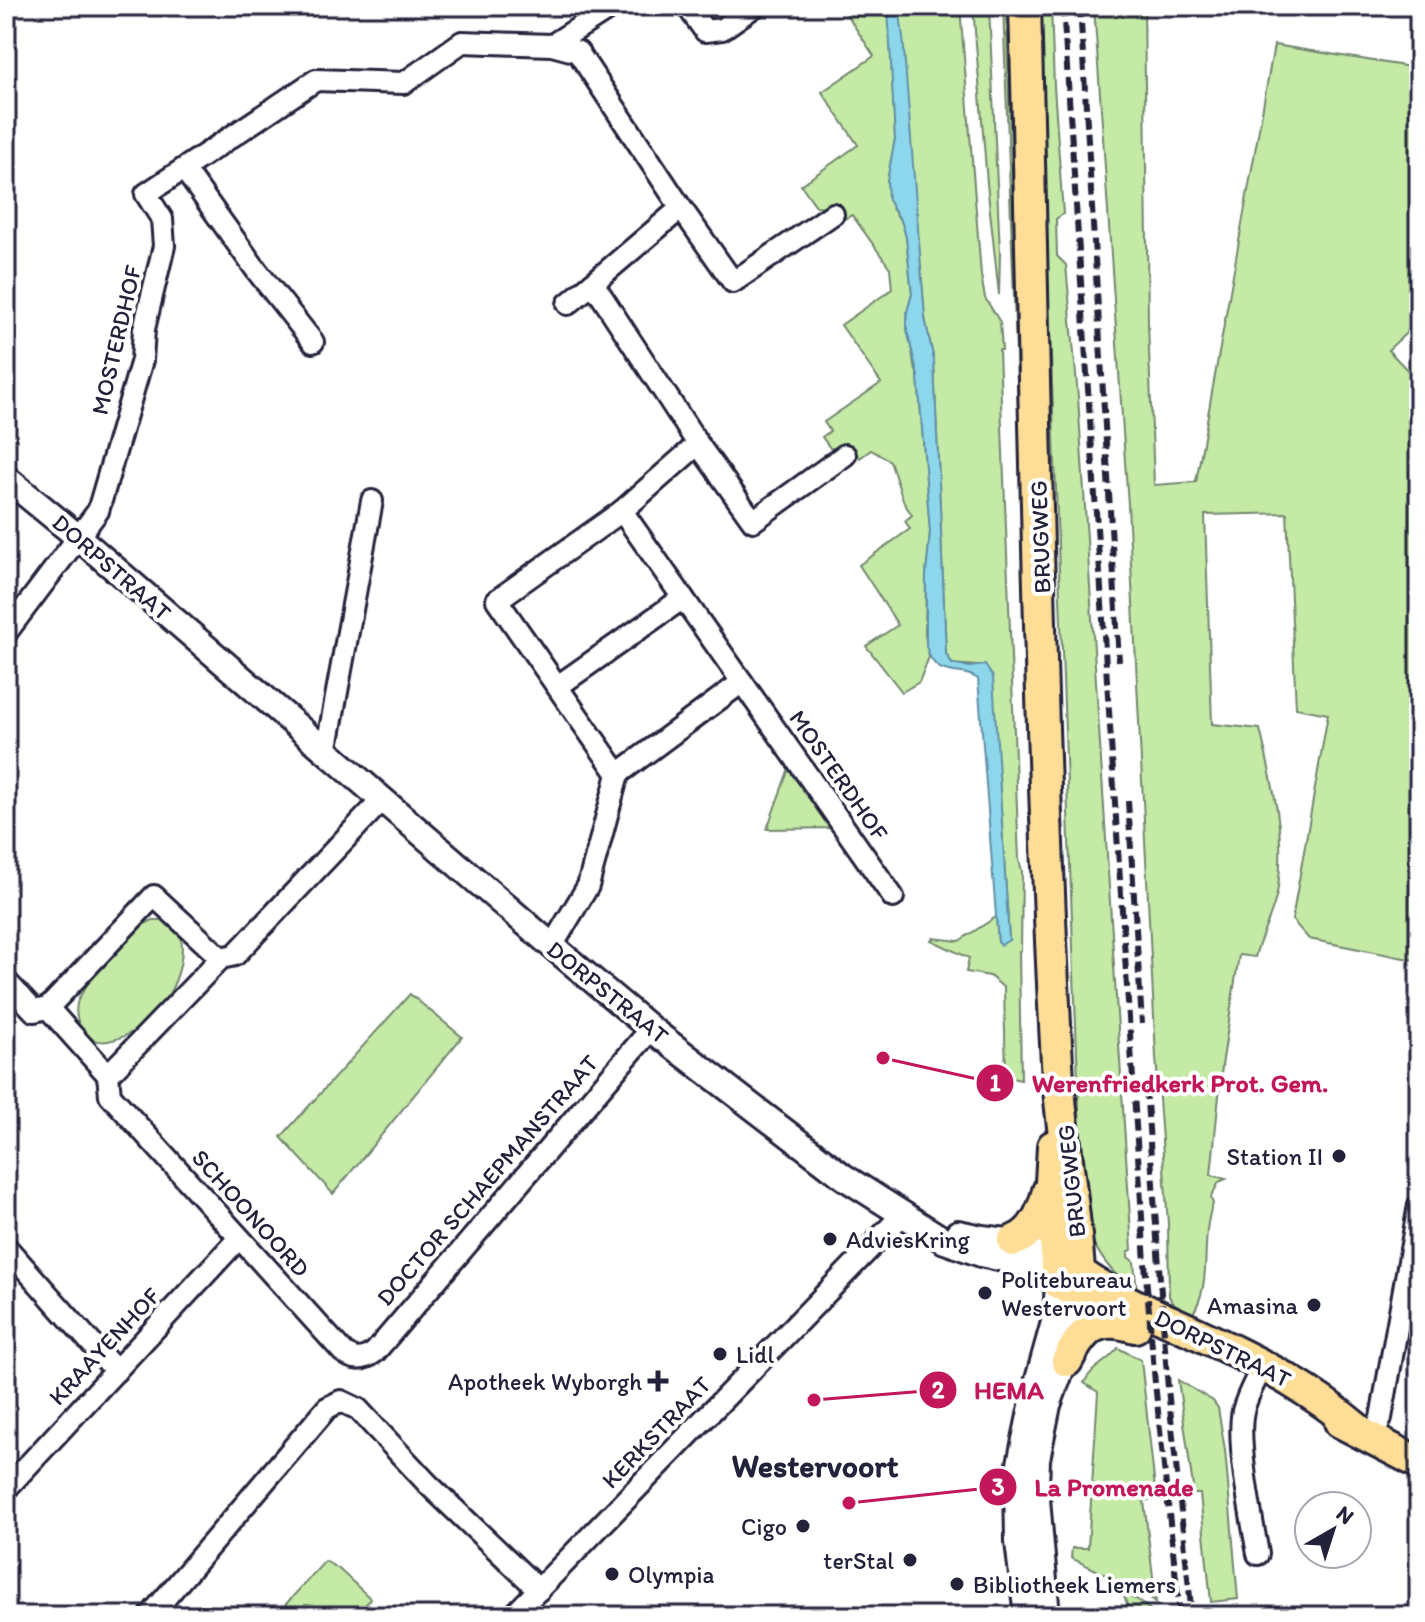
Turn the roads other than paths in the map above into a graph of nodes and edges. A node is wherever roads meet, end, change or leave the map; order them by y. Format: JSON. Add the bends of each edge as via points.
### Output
{"nodes":[{"id":1,"x":613,"y":6,"type":"edge"},
{"id":2,"x":687,"y":6,"type":"edge"},
{"id":3,"x":755,"y":6,"type":"edge"},
{"id":4,"x":1025,"y":6,"type":"edge"},
{"id":5,"x":552,"y":45,"type":"junction"},
{"id":6,"x":184,"y":169,"type":"junction"},
{"id":7,"x":681,"y":208,"type":"junction"},
{"id":8,"x":833,"y":214,"type":"dead end"},
{"id":9,"x":593,"y":283,"type":"junction"},
{"id":10,"x":568,"y":304,"type":"dead end"},
{"id":11,"x":313,"y":342,"type":"dead end"},
{"id":12,"x":698,"y":444,"type":"junction"},
{"id":13,"x":845,"y":455,"type":"dead end"},
{"id":14,"x":6,"y":478,"type":"edge"},
{"id":15,"x":372,"y":501,"type":"dead end"},
{"id":16,"x":622,"y":511,"type":"junction"},
{"id":17,"x":78,"y":537,"type":"junction"},
{"id":18,"x":683,"y":598,"type":"junction"},
{"id":19,"x":6,"y":633,"type":"edge"},
{"id":20,"x":742,"y":682,"type":"junction"},
{"id":21,"x":558,"y":686,"type":"junction"},
{"id":22,"x":326,"y":752,"type":"junction"},
{"id":23,"x":618,"y":774,"type":"junction"},
{"id":24,"x":382,"y":800,"type":"junction"},
{"id":25,"x":893,"y":897,"type":"dead end"},
{"id":26,"x":552,"y":946,"type":"junction"},
{"id":27,"x":221,"y":958,"type":"junction"},
{"id":28,"x":6,"y":981,"type":"edge"},
{"id":29,"x":48,"y":1008,"type":"junction"},
{"id":30,"x":651,"y":1029,"type":"junction"},
{"id":31,"x":1057,"y":1068,"type":"junction"},
{"id":32,"x":109,"y":1085,"type":"junction"},
{"id":33,"x":1051,"y":1182,"type":"junction"},
{"id":34,"x":1419,"y":1205,"type":"edge"},
{"id":35,"x":1076,"y":1214,"type":"junction"},
{"id":36,"x":902,"y":1215,"type":"junction"},
{"id":37,"x":239,"y":1238,"type":"junction"},
{"id":38,"x":1013,"y":1241,"type":"junction"},
{"id":39,"x":6,"y":1247,"type":"edge"},
{"id":40,"x":1068,"y":1276,"type":"junction"},
{"id":41,"x":1142,"y":1320,"type":"junction"},
{"id":42,"x":359,"y":1359,"type":"joint"},
{"id":43,"x":1067,"y":1361,"type":"junction"},
{"id":44,"x":116,"y":1371,"type":"junction"},
{"id":45,"x":1259,"y":1374,"type":"junction"},
{"id":46,"x":1366,"y":1434,"type":"junction"},
{"id":47,"x":1419,"y":1463,"type":"edge"},
{"id":48,"x":6,"y":1489,"type":"edge"},
{"id":49,"x":1258,"y":1554,"type":"dead end"},
{"id":50,"x":539,"y":1590,"type":"junction"},
{"id":51,"x":150,"y":1616,"type":"edge"},
{"id":52,"x":513,"y":1616,"type":"edge"},
{"id":53,"x":1027,"y":1616,"type":"edge"},
{"id":54,"x":1047,"y":1616,"type":"edge"}],
"edges":[{"from":1,"to":5,"type":"street"},
{"from":2,"to":3,"type":"street","via":[[705,31],[722,29]]},
{"from":4,"to":31,"type":"main road","name":"BRUGWEG"},
{"from":5,"to":6,"type":"street","name":"MOSTERDHOF","via":[[462,42],[404,83],[316,80]]},
{"from":5,"to":7,"type":"street","name":"MOSTERDHOF","via":[[578,52]]},
{"from":6,"to":11,"type":"street"},
{"from":6,"to":17,"type":"street","name":"MOSTERDHOF","via":[[146,194],[162,219],[164,246],[142,360],[98,511]]},
{"from":7,"to":8,"type":"street","name":"MOSTERDHOF","via":[[733,282]]},
{"from":7,"to":9,"type":"street"},
{"from":9,"to":10,"type":"street"},
{"from":9,"to":12,"type":"street"},
{"from":12,"to":13,"type":"street","via":[[753,521]]},
{"from":12,"to":16,"type":"street"},
{"from":14,"to":17,"type":"street","name":"DORPSTRAAT"},
{"from":15,"to":22,"type":"street"},
{"from":16,"to":18,"type":"street","name":"MOSTERDHOF"},
{"from":16,"to":21,"type":"street","via":[[497,600]]},
{"from":17,"to":19,"type":"street"},
{"from":17,"to":22,"type":"street","name":"DORPSTRAAT"},
{"from":18,"to":20,"type":"street","name":"MOSTERDHOF"},
{"from":18,"to":21,"type":"street"},
{"from":20,"to":23,"type":"street"},
{"from":20,"to":25,"type":"street","name":"MOSTERDHOF"},
{"from":21,"to":23,"type":"street"},
{"from":22,"to":24,"type":"street","name":"DORPSTRAAT"},
{"from":23,"to":26,"type":"street","via":[[588,886]]},
{"from":24,"to":26,"type":"street","name":"DORPSTRAAT"},
{"from":24,"to":27,"type":"street","via":[[235,955]]},
{"from":26,"to":30,"type":"street","name":"DORPSTRAAT"},
{"from":27,"to":29,"type":"street","via":[[154,896]]},
{"from":27,"to":32,"type":"street"},
{"from":28,"to":29,"type":"street","name":"SCHOONOORD","via":[[34,1011]]},
{"from":29,"to":32,"type":"street","name":"SCHOONOORD"},
{"from":30,"to":36,"type":"street","name":"DORPSTRAAT","via":[[844,1177]]},
{"from":30,"to":42,"type":"street","name":"DOCTOR SCHAEPMANSTRAAT","via":[[375,1352]]},
{"from":31,"to":33,"type":"main road","name":"BRUGWEG"},
{"from":31,"to":35,"type":"main road","name":"BRUGWEG"},
{"from":32,"to":37,"type":"street","name":"SCHOONOORD"},
{"from":33,"to":38,"type":"main road","via":[[1038,1219]]},
{"from":33,"to":40,"type":"main road","name":"BRUGWEG"},
{"from":34,"to":46,"type":"street","via":[[1381,1418]]},
{"from":35,"to":40,"type":"main road","name":"BRUGWEG"},
{"from":35,"to":41,"type":"main road","via":[[1097,1264]]},
{"from":36,"to":38,"type":"street","name":"DORPSTRAAT","via":[[966,1235]]},
{"from":36,"to":40,"type":"street","name":"DORPSTRAAT","via":[[961,1248]]},
{"from":36,"to":50,"type":"street","name":"KERKSTRAAT"},
{"from":37,"to":42,"type":"street","name":"SCHOONOORD","via":[[343,1352]]},
{"from":37,"to":44,"type":"street","name":"KRAAYENHOF"},
{"from":38,"to":40,"type":"street","name":"DORPSTRAAT","via":[[1039,1246]]},
{"from":39,"to":44,"type":"street"},
{"from":40,"to":41,"type":"main road","name":"DORPSTRAAT"},
{"from":40,"to":43,"type":"street"},
{"from":40,"to":53,"type":"street","via":[[1017,1478]]},
{"from":41,"to":43,"type":"main road","via":[[1091,1327]]},
{"from":41,"to":45,"type":"main road","name":"DORPSTRAAT"},
{"from":43,"to":54,"type":"street","via":[[1048,1405],[1037,1459]]},
{"from":44,"to":48,"type":"street","name":"KRAAYENHOF"},
{"from":45,"to":46,"type":"main road","name":"DORPSTRAAT","via":[[1297,1383]]},
{"from":45,"to":49,"type":"street","via":[[1242,1430]]},
{"from":46,"to":47,"type":"main road","name":"DORPSTRAAT"},
{"from":50,"to":51,"type":"street","via":[[358,1409],[341,1401],[327,1408]]},
{"from":50,"to":52,"type":"street","name":"KERKSTRAAT"}]}
